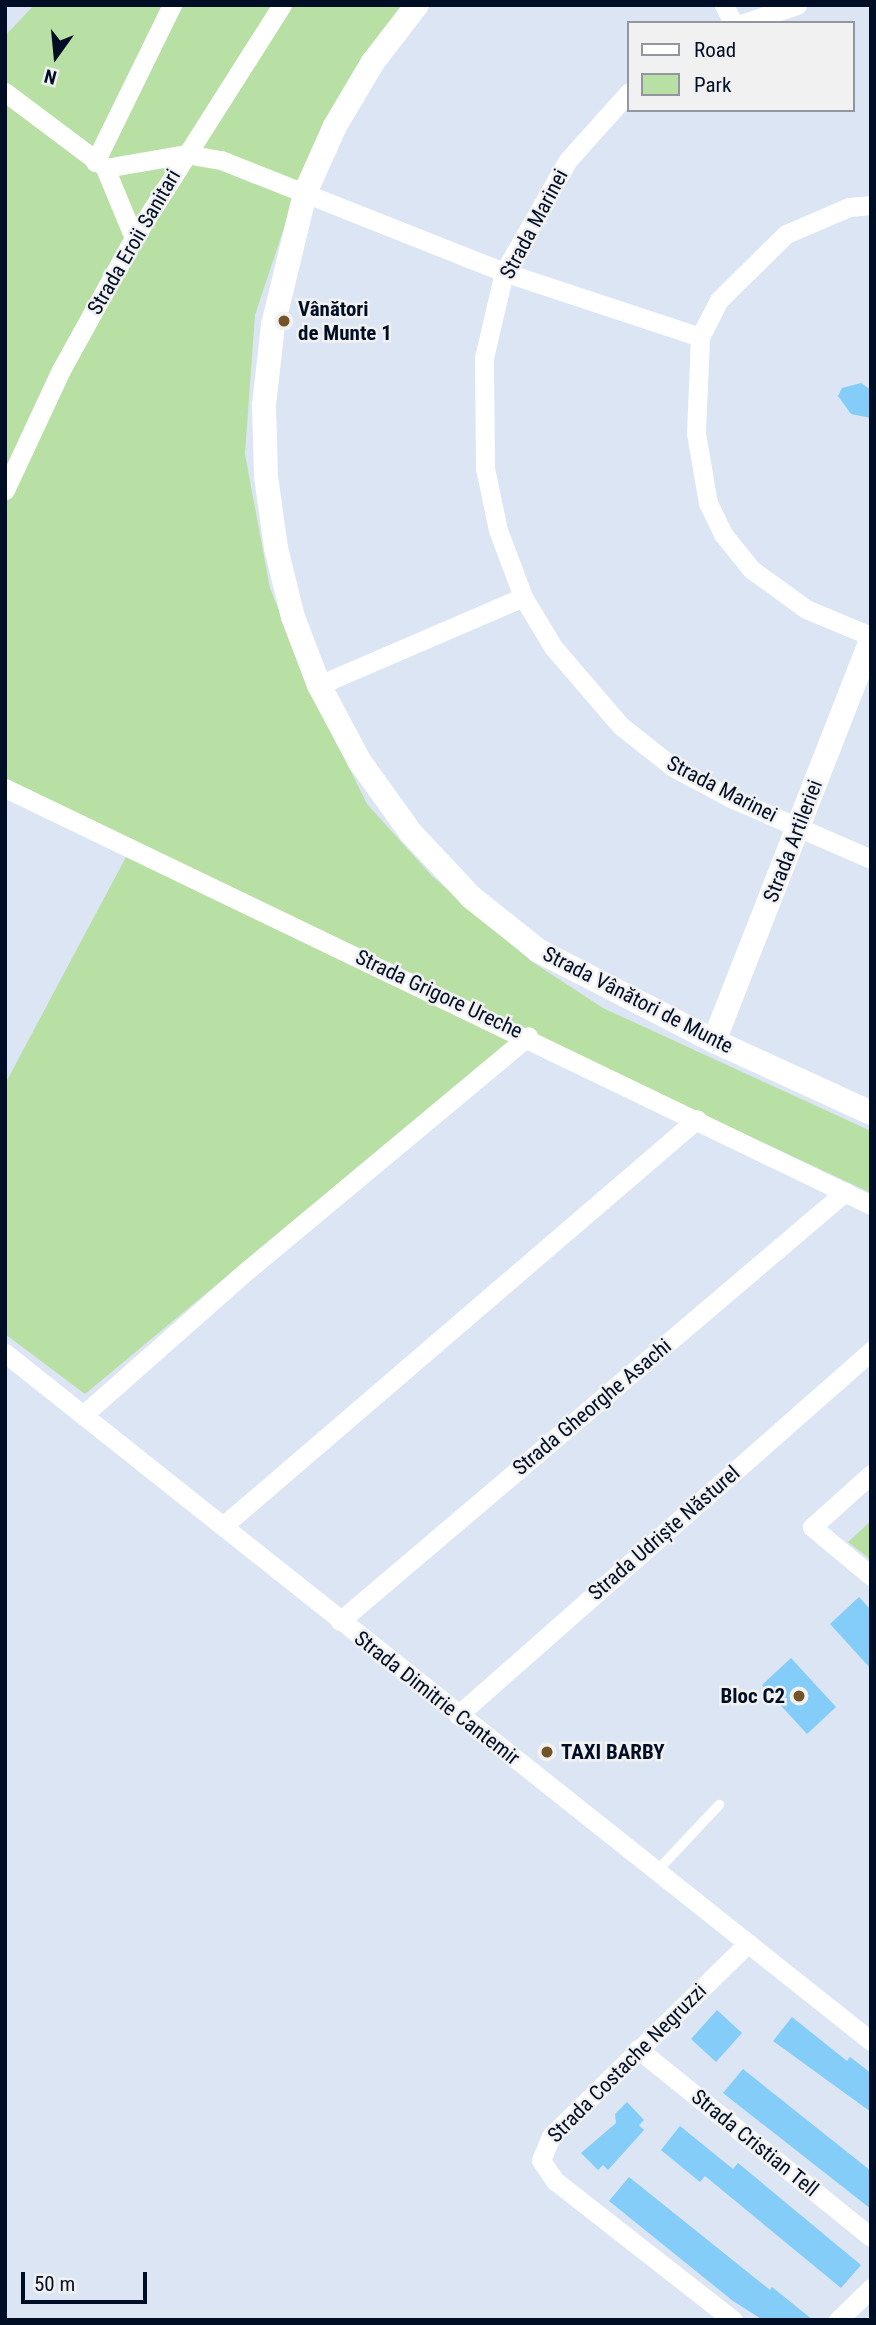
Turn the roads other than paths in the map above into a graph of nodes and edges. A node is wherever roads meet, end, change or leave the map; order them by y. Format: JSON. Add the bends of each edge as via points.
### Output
{"nodes":[{"id":1,"x":172,"y":5,"type":"edge"},
{"id":2,"x":282,"y":5,"type":"edge"},
{"id":3,"x":417,"y":5,"type":"edge"},
{"id":4,"x":724,"y":5,"type":"edge"},
{"id":5,"x":797,"y":5,"type":"edge"},
{"id":6,"x":732,"y":21,"type":"edge"},
{"id":7,"x":750,"y":21,"type":"edge"},
{"id":8,"x":5,"y":92,"type":"edge"},
{"id":9,"x":628,"y":93,"type":"edge"},
{"id":10,"x":186,"y":154,"type":"junction"},
{"id":11,"x":100,"y":165,"type":"junction"},
{"id":12,"x":305,"y":194,"type":"junction"},
{"id":13,"x":871,"y":205,"type":"edge"},
{"id":14,"x":134,"y":238,"type":"junction"},
{"id":15,"x":504,"y":272,"type":"junction"},
{"id":16,"x":700,"y":337,"type":"junction"},
{"id":17,"x":5,"y":490,"type":"edge"},
{"id":18,"x":523,"y":597,"type":"junction"},
{"id":19,"x":871,"y":639,"type":"edge"},
{"id":20,"x":319,"y":685,"type":"junction"},
{"id":21,"x":5,"y":788,"type":"edge"},
{"id":22,"x":799,"y":827,"type":"junction"},
{"id":23,"x":871,"y":859,"type":"edge"},
{"id":24,"x":528,"y":1036,"type":"junction"},
{"id":25,"x":714,"y":1041,"type":"junction"},
{"id":26,"x":871,"y":1113,"type":"edge"},
{"id":27,"x":697,"y":1119,"type":"junction"},
{"id":28,"x":845,"y":1192,"type":"junction"},
{"id":29,"x":871,"y":1205,"type":"edge"},
{"id":30,"x":871,"y":1351,"type":"edge"},
{"id":31,"x":5,"y":1353,"type":"edge"},
{"id":32,"x":83,"y":1415,"type":"junction"},
{"id":33,"x":871,"y":1474,"type":"edge"},
{"id":34,"x":224,"y":1524,"type":"junction"},
{"id":35,"x":871,"y":1576,"type":"edge"},
{"id":36,"x":340,"y":1621,"type":"junction"},
{"id":37,"x":458,"y":1715,"type":"junction"},
{"id":38,"x":719,"y":1805,"type":"dead end"},
{"id":39,"x":657,"y":1871,"type":"junction"},
{"id":40,"x":748,"y":1942,"type":"junction"},
{"id":41,"x":871,"y":2041,"type":"edge"},
{"id":42,"x":638,"y":2049,"type":"junction"},
{"id":43,"x":871,"y":2237,"type":"edge"},
{"id":44,"x":871,"y":2288,"type":"edge"},
{"id":45,"x":733,"y":2320,"type":"edge"},
{"id":46,"x":838,"y":2320,"type":"edge"}],
"edges":[{"from":1,"to":11,"type":"street"},
{"from":2,"to":10,"type":"street","name":"Strada Eroii Sanitari"},
{"from":3,"to":12,"type":"street","name":"Strada Vânători de Munte","via":[[373,62],[335,126]]},
{"from":4,"to":6,"type":"street"},
{"from":5,"to":7,"type":"street"},
{"from":8,"to":11,"type":"street"},
{"from":9,"to":15,"type":"street","name":"Strada Marinei","via":[[568,160]]},
{"from":10,"to":11,"type":"street"},
{"from":10,"to":12,"type":"street","via":[[221,160]]},
{"from":10,"to":14,"type":"street","name":"Strada Eroii Sanitari"},
{"from":11,"to":14,"type":"street"},
{"from":12,"to":15,"type":"street"},
{"from":12,"to":20,"type":"street","name":"Strada Vânători de Munte","via":[[273,325],[264,417],[276,548],[293,617]]},
{"from":13,"to":16,"type":"street","via":[[849,207],[786,234],[719,300]]},
{"from":14,"to":17,"type":"street","name":"Strada Eroii Sanitari","via":[[61,370]]},
{"from":15,"to":16,"type":"street"},
{"from":15,"to":18,"type":"street","name":"Strada Marinei","via":[[484,358],[485,468],[498,530]]},
{"from":16,"to":19,"type":"street","via":[[696,454],[708,503],[723,534],[751,569],[806,609]]},
{"from":18,"to":20,"type":"street"},
{"from":18,"to":22,"type":"street","name":"Strada Marinei","via":[[569,668],[621,726],[673,767]]},
{"from":19,"to":22,"type":"street","name":"Strada Artileriei"},
{"from":20,"to":25,"type":"street","name":"Strada Vânători de Munte","via":[[360,762],[404,823],[471,897],[540,951]]},
{"from":21,"to":24,"type":"street","name":"Strada Grigore Ureche"},
{"from":22,"to":23,"type":"street","name":"Strada Marinei"},
{"from":22,"to":25,"type":"street","name":"Strada Artileriei"},
{"from":24,"to":27,"type":"street","name":"Strada Grigore Ureche"},
{"from":24,"to":32,"type":"street","via":[[250,1268]]},
{"from":25,"to":26,"type":"street","name":"Strada Vânători de Munte"},
{"from":27,"to":28,"type":"street","name":"Strada Grigore Ureche"},
{"from":27,"to":34,"type":"street"},
{"from":28,"to":29,"type":"street","name":"Strada Grigore Ureche"},
{"from":28,"to":36,"type":"street","name":"Strada Gheorghe Asachi"},
{"from":30,"to":37,"type":"street","name":"Strada Udriște Năsturel"},
{"from":31,"to":32,"type":"street","name":"Strada Dimitrie Cantemir"},
{"from":32,"to":34,"type":"street","name":"Strada Dimitrie Cantemir"},
{"from":33,"to":35,"type":"street","via":[[812,1527]]},
{"from":34,"to":36,"type":"street","name":"Strada Dimitrie Cantemir"},
{"from":36,"to":37,"type":"street","name":"Strada Dimitrie Cantemir"},
{"from":37,"to":39,"type":"street","name":"Strada Dimitrie Cantemir"},
{"from":38,"to":39,"type":"lane"},
{"from":39,"to":40,"type":"street","name":"Strada Dimitrie Cantemir"},
{"from":40,"to":41,"type":"street","name":"Strada Dimitrie Cantemir"},
{"from":40,"to":42,"type":"street","name":"Strada Costache Negruzzi"},
{"from":42,"to":43,"type":"street","name":"Strada Cristian Tell"},
{"from":42,"to":45,"type":"street","name":"Strada Costache Negruzzi","via":[[551,2136],[541,2160],[555,2181]]},
{"from":44,"to":46,"type":"street"}]}
